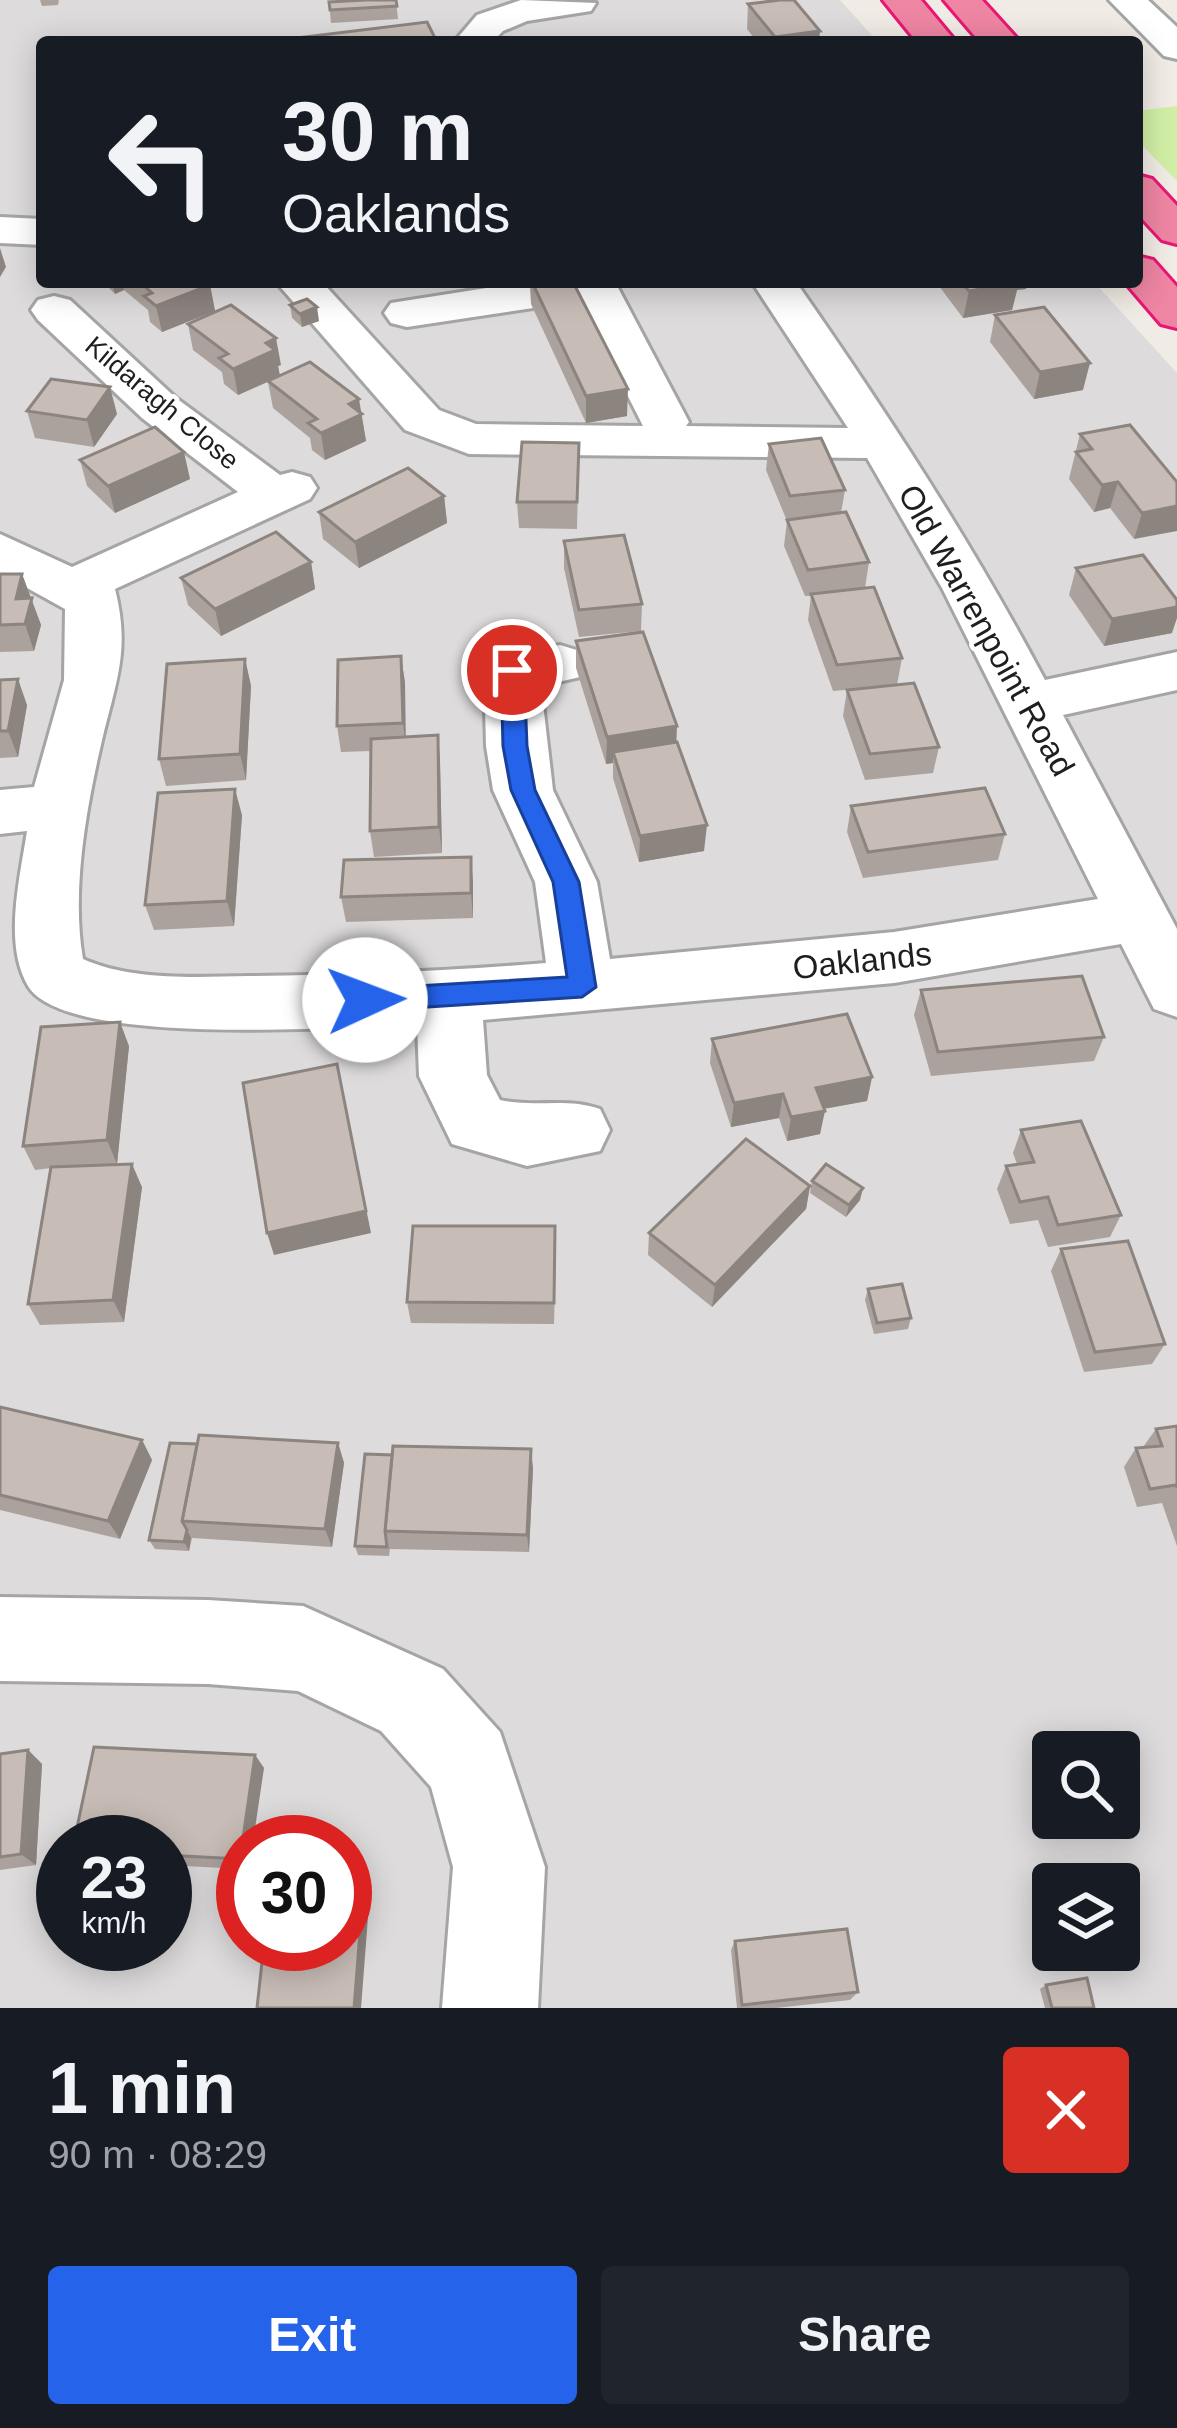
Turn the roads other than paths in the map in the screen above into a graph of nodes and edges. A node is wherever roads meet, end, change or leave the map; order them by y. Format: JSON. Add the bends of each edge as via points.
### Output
{"nodes":[{"id":1,"x":902,"y":0,"type":"edge"},
{"id":2,"x":962,"y":0,"type":"edge"},
{"id":3,"x":1127,"y":0,"type":"edge"},
{"id":4,"x":582,"y":9,"type":"edge"},
{"id":5,"x":477,"y":36,"type":"edge"},
{"id":6,"x":932,"y":36,"type":"edge"},
{"id":7,"x":995,"y":36,"type":"edge"},
{"id":8,"x":1177,"y":48,"type":"edge"},
{"id":9,"x":1143,"y":194,"type":"edge"},
{"id":10,"x":0,"y":230,"type":"edge"},
{"id":11,"x":1177,"y":231,"type":"edge"},
{"id":12,"x":36,"y":232,"type":"edge"},
{"id":13,"x":1143,"y":276,"type":"edge"},
{"id":14,"x":303,"y":288,"type":"edge"},
{"id":15,"x":578,"y":288,"type":"edge"},
{"id":16,"x":597,"y":288,"type":"edge"},
{"id":17,"x":778,"y":288,"type":"edge"},
{"id":18,"x":54,"y":310,"type":"dead end"},
{"id":19,"x":1177,"y":314,"type":"edge"},
{"id":20,"x":418,"y":337,"type":"edge"},
{"id":21,"x":665,"y":422,"type":"dead end"},
{"id":22,"x":883,"y":443,"type":"junction"},
{"id":23,"x":0,"y":551,"type":"edge"},
{"id":24,"x":88,"y":595,"type":"junction"},
{"id":25,"x":560,"y":664,"type":"dead end"},
{"id":26,"x":1177,"y":671,"type":"edge"},
{"id":27,"x":1030,"y":703,"type":"junction"},
{"id":28,"x":63,"y":806,"type":"junction"},
{"id":29,"x":0,"y":812,"type":"edge"},
{"id":30,"x":1140,"y":916,"type":"junction"},
{"id":31,"x":27,"y":984,"type":"edge"},
{"id":32,"x":1176,"y":986,"type":"edge"},
{"id":33,"x":582,"y":987,"type":"junction"},
{"id":34,"x":449,"y":996,"type":"junction"},
{"id":35,"x":575,"y":1130,"type":"dead end"},
{"id":36,"x":0,"y":1639,"type":"edge"},
{"id":37,"x":490,"y":2008,"type":"edge"}],
"edges":[{"from":1,"to":6,"type":"highway"},
{"from":2,"to":7,"type":"highway"},
{"from":3,"to":8,"type":"street"},
{"from":4,"to":5,"type":"street","via":[[502,17]]},
{"from":9,"to":11,"type":"highway"},
{"from":10,"to":12,"type":"street"},
{"from":13,"to":19,"type":"highway"},
{"from":14,"to":22,"type":"street","via":[[422,421],[469,439]]},
{"from":15,"to":20,"type":"street"},
{"from":16,"to":21,"type":"street"},
{"from":17,"to":22,"type":"street","name":"Old Warrenpoint Road"},
{"from":18,"to":24,"type":"street","name":"Kildaragh Close","via":[[159,408],[282,491],[125,560],[88,581]]},
{"from":22,"to":27,"type":"street","name":"Old Warrenpoint Road"},
{"from":23,"to":24,"type":"street"},
{"from":24,"to":28,"type":"street","name":"Oaklands","via":[[92,684],[73,736]]},
{"from":25,"to":33,"type":"street","via":[[512,670],[515,746],[523,790],[566,882]]},
{"from":26,"to":27,"type":"street"},
{"from":27,"to":30,"type":"street","name":"Old Warrenpoint Road"},
{"from":28,"to":29,"type":"street"},
{"from":28,"to":31,"type":"street","name":"Oaklands","via":[[50,943]]},
{"from":30,"to":32,"type":"street","name":"Old Warrenpoint Road"},
{"from":30,"to":33,"type":"street","name":"Oaklands","via":[[961,949]]},
{"from":31,"to":34,"type":"street","name":"Oaklands","via":[[240,1005]]},
{"from":33,"to":34,"type":"street","name":"Oaklands"},
{"from":34,"to":35,"type":"street","via":[[453,1076],[477,1123],[526,1136]]},
{"from":36,"to":37,"type":"street","via":[[303,1649],[412,1700],[470,1763],[499,1867]]}]}
